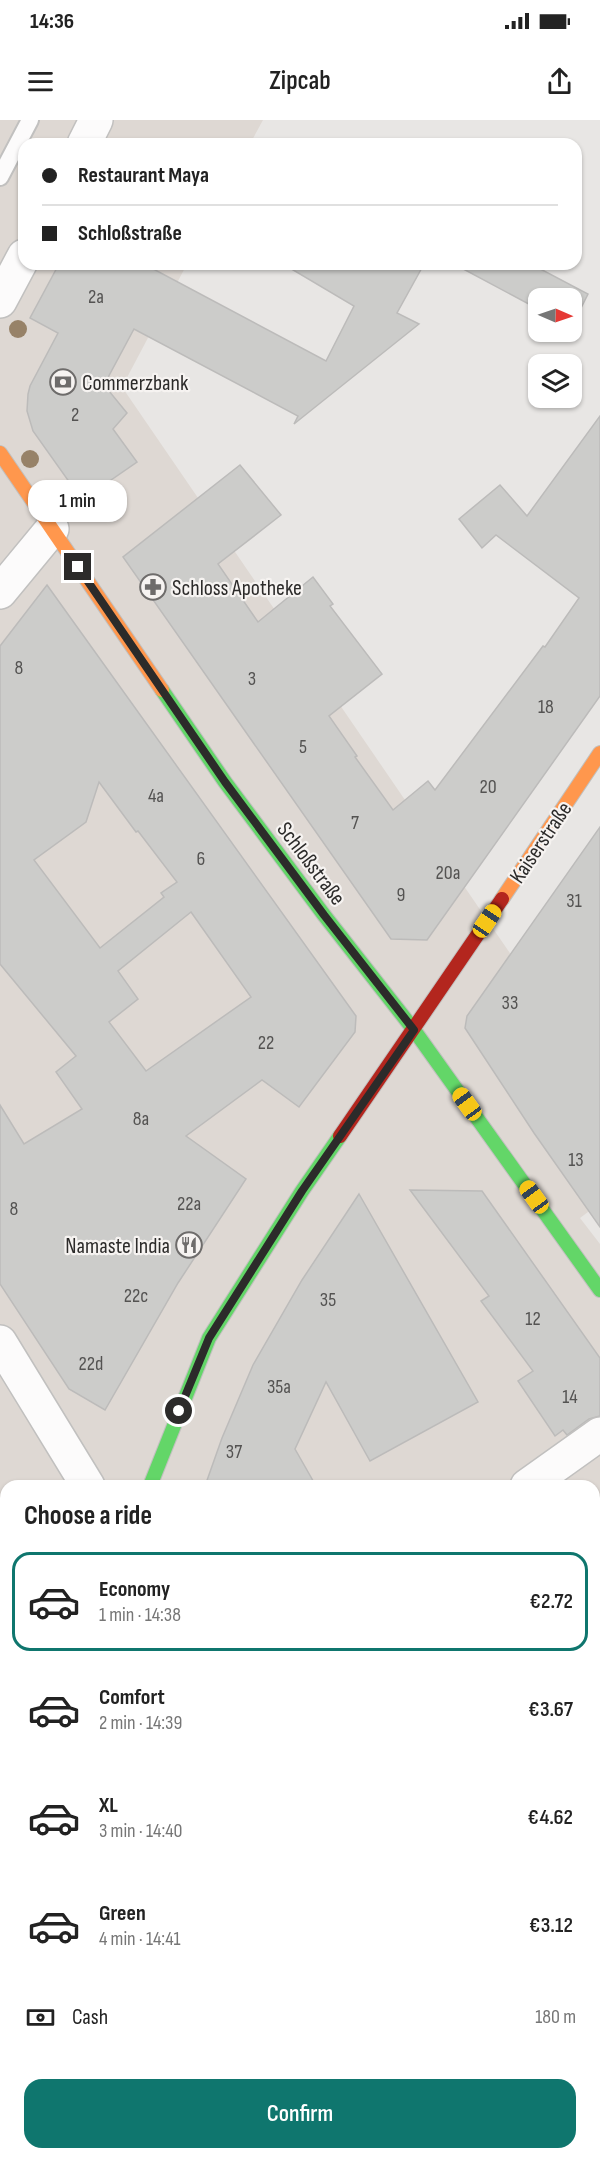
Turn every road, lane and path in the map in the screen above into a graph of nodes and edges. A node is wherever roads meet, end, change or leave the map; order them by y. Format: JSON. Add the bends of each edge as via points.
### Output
{"nodes":[{"id":1,"x":30,"y":120,"type":"edge"},
{"id":2,"x":96,"y":120,"type":"edge"},
{"id":3,"x":21,"y":138,"type":"edge"},
{"id":4,"x":87,"y":138,"type":"edge"},
{"id":5,"x":18,"y":143,"type":"edge"},
{"id":6,"x":0,"y":177,"type":"edge"},
{"id":7,"x":18,"y":267,"type":"edge"},
{"id":8,"x":0,"y":300,"type":"edge"},
{"id":9,"x":0,"y":453,"type":"edge"},
{"id":10,"x":52,"y":529,"type":"junction"},
{"id":11,"x":0,"y":592,"type":"edge"},
{"id":12,"x":600,"y":753,"type":"edge"},
{"id":13,"x":414,"y":1030,"type":"junction"},
{"id":14,"x":600,"y":1290,"type":"edge"},
{"id":15,"x":0,"y":1342,"type":"edge"},
{"id":16,"x":600,"y":1434,"type":"edge"},
{"id":17,"x":84,"y":1480,"type":"edge"},
{"id":18,"x":152,"y":1480,"type":"edge"},
{"id":19,"x":535,"y":1480,"type":"edge"}],
"edges":[{"from":1,"to":3,"type":"lane"},
{"from":2,"to":4,"type":"street"},
{"from":5,"to":6,"type":"lane"},
{"from":7,"to":8,"type":"street"},
{"from":9,"to":10,"type":"main road","name":"Schloßstraße"},
{"from":10,"to":11,"type":"street"},
{"from":10,"to":13,"type":"main road","name":"Schloßstraße","via":[[225,782]]},
{"from":12,"to":13,"type":"main road","name":"Kaiserstraße"},
{"from":13,"to":14,"type":"main road","name":"Schloßstraße"},
{"from":13,"to":18,"type":"main road","name":"Kaiserstraße","via":[[302,1191],[209,1338]]},
{"from":15,"to":17,"type":"street"},
{"from":16,"to":19,"type":"street"}]}
